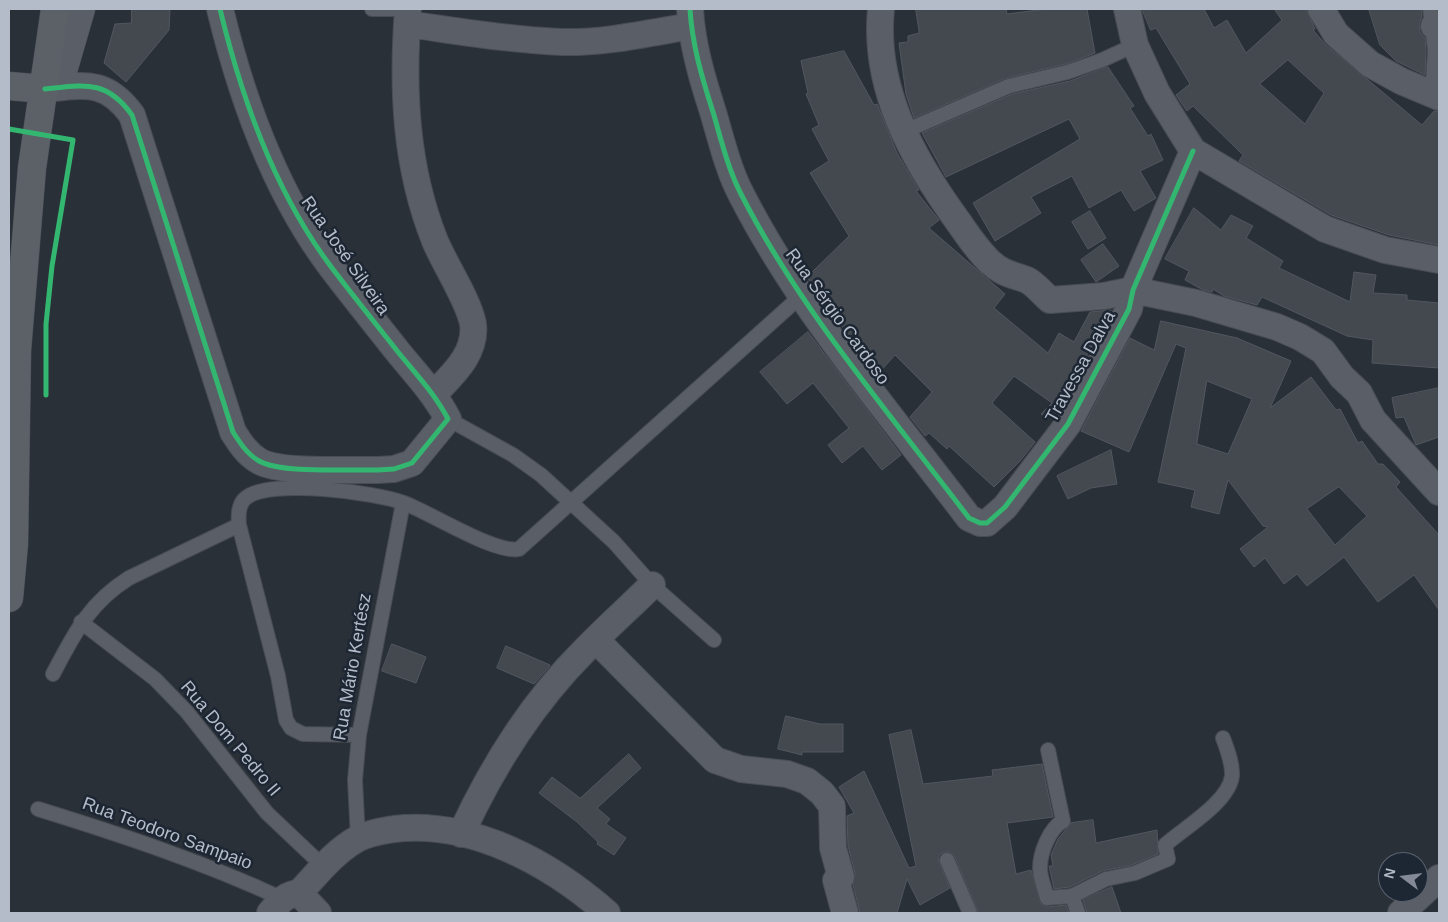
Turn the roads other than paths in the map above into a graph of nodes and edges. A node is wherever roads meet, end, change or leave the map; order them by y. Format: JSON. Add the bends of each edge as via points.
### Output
{"nodes":[{"id":1,"x":56,"y":9,"type":"edge"},
{"id":2,"x":81,"y":9,"type":"edge"},
{"id":3,"x":220,"y":9,"type":"edge"},
{"id":4,"x":372,"y":9,"type":"edge"},
{"id":5,"x":881,"y":9,"type":"edge"},
{"id":6,"x":1127,"y":9,"type":"edge"},
{"id":7,"x":1321,"y":9,"type":"edge"},
{"id":8,"x":407,"y":14,"type":"edge"},
{"id":9,"x":691,"y":18,"type":"edge"},
{"id":10,"x":1434,"y":19,"type":"edge"},
{"id":11,"x":1135,"y":45,"type":"junction"},
{"id":12,"x":9,"y":86,"type":"edge"},
{"id":13,"x":45,"y":89,"type":"junction"},
{"id":14,"x":1436,"y":96,"type":"edge"},
{"id":15,"x":903,"y":132,"type":"junction"},
{"id":16,"x":1193,"y":151,"type":"junction"},
{"id":17,"x":1439,"y":260,"type":"edge"},
{"id":18,"x":1133,"y":290,"type":"junction"},
{"id":19,"x":801,"y":296,"type":"junction"},
{"id":20,"x":433,"y":395,"type":"junction"},
{"id":21,"x":448,"y":419,"type":"junction"},
{"id":22,"x":1439,"y":492,"type":"edge"},
{"id":23,"x":402,"y":502,"type":"junction"},
{"id":24,"x":572,"y":502,"type":"junction"},
{"id":25,"x":987,"y":523,"type":"joint"},
{"id":26,"x":239,"y":525,"type":"junction"},
{"id":27,"x":652,"y":585,"type":"junction"},
{"id":28,"x":9,"y":598,"type":"edge"},
{"id":29,"x":81,"y":622,"type":"junction"},
{"id":30,"x":596,"y":640,"type":"junction"},
{"id":31,"x":714,"y":640,"type":"dead end"},
{"id":32,"x":53,"y":674,"type":"dead end"},
{"id":33,"x":359,"y":735,"type":"junction"},
{"id":34,"x":1224,"y":738,"type":"dead end"},
{"id":35,"x":1048,"y":750,"type":"dead end"},
{"id":36,"x":38,"y":809,"type":"dead end"},
{"id":37,"x":461,"y":834,"type":"junction"},
{"id":38,"x":358,"y":838,"type":"junction"},
{"id":39,"x":947,"y":860,"type":"dead end"},
{"id":40,"x":324,"y":866,"type":"junction"},
{"id":41,"x":1439,"y":878,"type":"edge"},
{"id":42,"x":1072,"y":896,"type":"junction"},
{"id":43,"x":284,"y":902,"type":"edge"},
{"id":44,"x":318,"y":913,"type":"edge"},
{"id":45,"x":607,"y":913,"type":"edge"},
{"id":46,"x":845,"y":913,"type":"edge"},
{"id":47,"x":970,"y":913,"type":"edge"},
{"id":48,"x":1078,"y":913,"type":"edge"},
{"id":49,"x":1401,"y":913,"type":"edge"}],
"edges":[{"from":1,"to":13,"type":"main road"},
{"from":2,"to":13,"type":"street","via":[[63,71]]},
{"from":3,"to":20,"type":"street","name":"Rua José Silveira","via":[[231,54],[260,136],[300,222],[331,267]]},
{"from":4,"to":8,"type":"lane"},
{"from":5,"to":15,"type":"street","via":[[881,48],[889,96]]},
{"from":6,"to":11,"type":"street"},
{"from":7,"to":14,"type":"street","via":[[1336,34],[1370,64]]},
{"from":8,"to":9,"type":"street","via":[[517,39],[564,42],[614,38]]},
{"from":8,"to":20,"type":"street","via":[[405,113],[416,177],[435,241],[472,324],[471,344],[462,364]]},
{"from":9,"to":19,"type":"street","name":"Rua Sérgio Cardoso","via":[[702,78],[740,192]]},
{"from":10,"to":14,"type":"lane"},
{"from":11,"to":15,"type":"lane","via":[[1068,72],[1009,86]]},
{"from":11,"to":16,"type":"street","via":[[1157,92]]},
{"from":12,"to":13,"type":"main road"},
{"from":13,"to":21,"type":"street","via":[[99,88],[111,92],[132,115],[233,432],[243,448],[274,467],[378,470],[404,467],[412,463]]},
{"from":13,"to":28,"type":"main road","via":[[32,168],[17,350],[14,544]]},
{"from":15,"to":18,"type":"street","via":[[925,173],[974,244],[1007,275],[1028,281],[1050,300]]},
{"from":16,"to":17,"type":"street","via":[[1325,230],[1385,250]]},
{"from":16,"to":18,"type":"street","name":"Travessa Dalva"},
{"from":18,"to":22,"type":"street","via":[[1196,303],[1277,327],[1323,351],[1342,377],[1359,392],[1374,420]]},
{"from":18,"to":25,"type":"street","name":"Travessa Dalva","via":[[1129,309],[1068,424],[1005,507]]},
{"from":19,"to":24,"type":"lane"},
{"from":19,"to":25,"type":"street","name":"Rua Sérgio Cardoso","via":[[969,518]]},
{"from":20,"to":21,"type":"street","name":"Rua José Silveira"},
{"from":21,"to":24,"type":"lane","via":[[542,474]]},
{"from":23,"to":24,"type":"lane","via":[[502,549],[519,549]]},
{"from":23,"to":26,"type":"lane","via":[[334,489],[269,489],[245,498],[239,508]]},
{"from":23,"to":33,"type":"lane","name":"Rua Mário Kertész"},
{"from":24,"to":27,"type":"lane"},
{"from":26,"to":29,"type":"lane","via":[[117,585]]},
{"from":26,"to":33,"type":"lane","via":[[286,720],[291,728],[303,734]]},
{"from":27,"to":30,"type":"street"},
{"from":27,"to":31,"type":"lane"},
{"from":29,"to":32,"type":"lane"},
{"from":29,"to":40,"type":"lane","name":"Rua Dom Pedro II","via":[[155,680],[187,712],[267,813]]},
{"from":30,"to":37,"type":"street","via":[[572,663],[531,713],[493,771]]},
{"from":30,"to":46,"type":"street","via":[[714,760],[741,769],[787,774],[808,780],[822,793],[832,806],[833,848],[840,877],[836,880],[836,887]]},
{"from":33,"to":38,"type":"lane","name":"Rua Mário Kertész","via":[[354,780]]},
{"from":34,"to":42,"type":"lane","via":[[1232,775],[1228,789],[1219,802],[1165,845],[1168,860],[1135,874],[1106,879]]},
{"from":35,"to":42,"type":"lane","via":[[1064,821],[1056,825],[1046,842],[1040,867],[1047,898]]},
{"from":36,"to":43,"type":"lane","name":"Rua Teodoro Sampaio","via":[[168,850],[229,874]]},
{"from":37,"to":38,"type":"street","via":[[405,828]]},
{"from":37,"to":45,"type":"street","via":[[514,852],[548,869]]},
{"from":38,"to":40,"type":"street"},
{"from":39,"to":47,"type":"lane"},
{"from":40,"to":43,"type":"street"},
{"from":41,"to":49,"type":"street"},
{"from":42,"to":48,"type":"lane"},
{"from":43,"to":44,"type":"street"}]}
